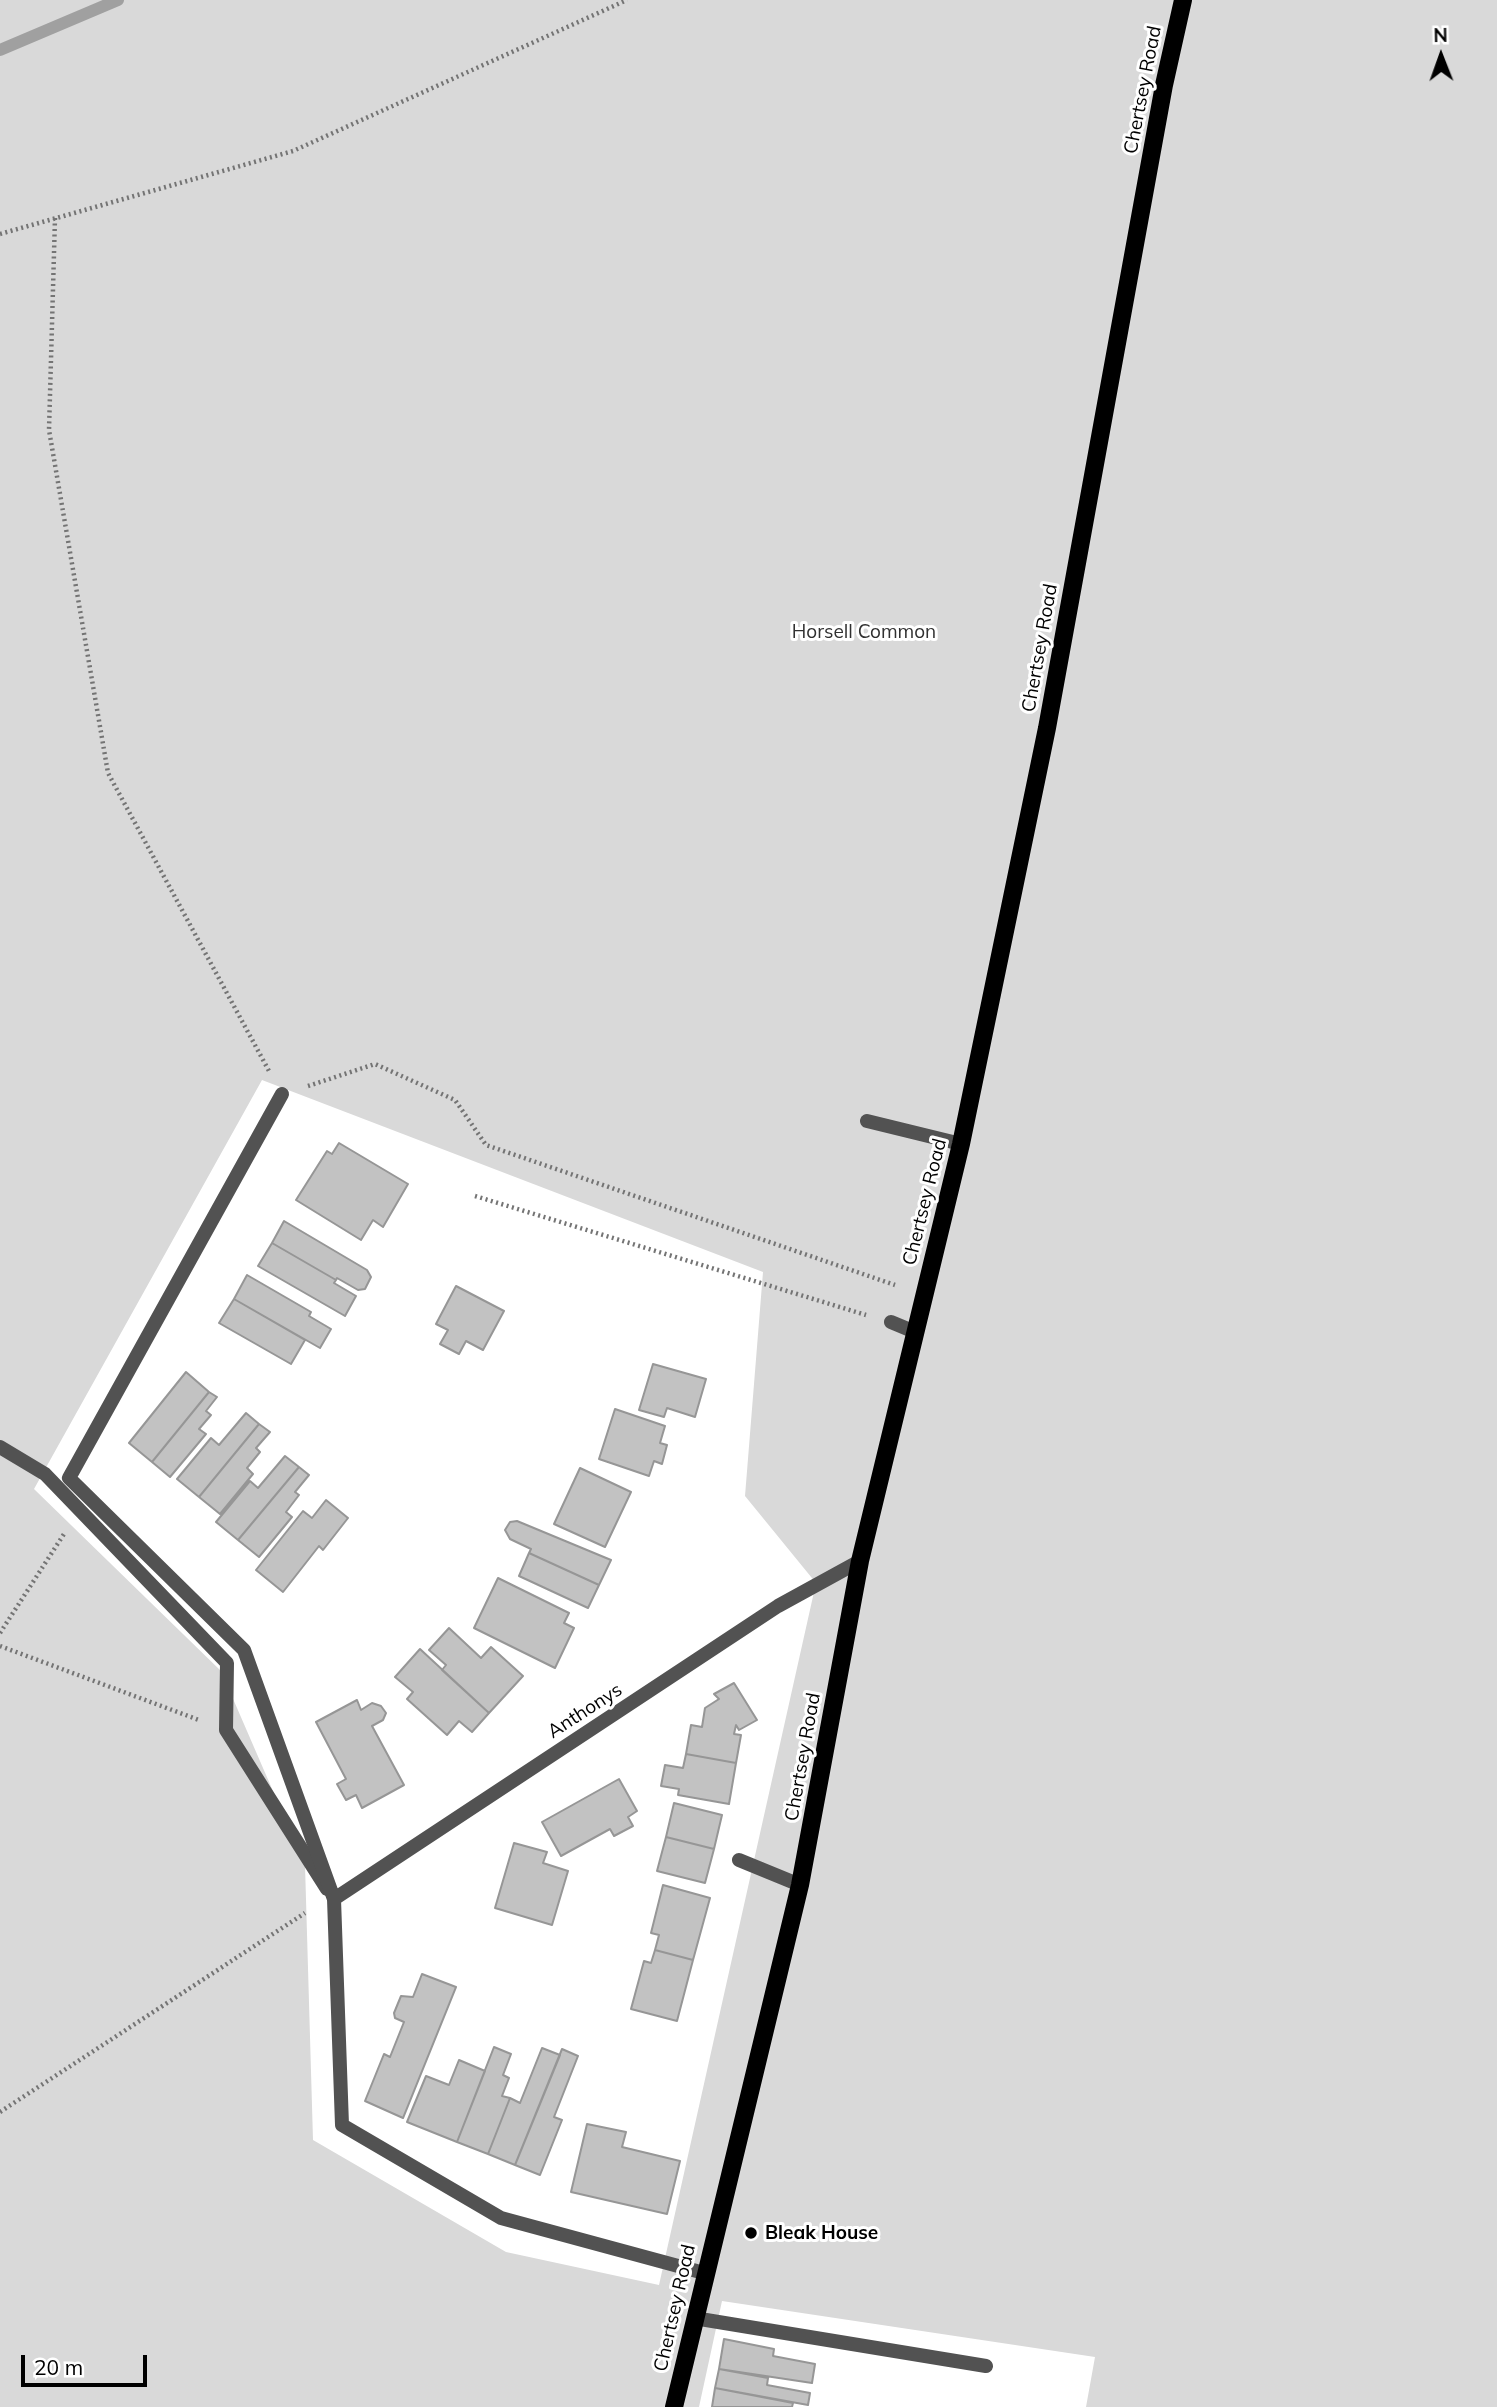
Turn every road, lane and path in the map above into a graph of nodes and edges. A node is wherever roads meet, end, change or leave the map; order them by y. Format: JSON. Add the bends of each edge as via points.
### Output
{"nodes":[{"id":1,"x":627,"y":0,"type":"edge"},
{"id":2,"x":1183,"y":0,"type":"edge"},
{"id":3,"x":55,"y":218,"type":"junction"},
{"id":4,"x":0,"y":234,"type":"edge"},
{"id":5,"x":282,"y":1094,"type":"junction"},
{"id":6,"x":867,"y":1121,"type":"dead end"},
{"id":7,"x":961,"y":1144,"type":"junction"},
{"id":8,"x":475,"y":1196,"type":"dead end"},
{"id":9,"x":900,"y":1287,"type":"dead end"},
{"id":10,"x":891,"y":1322,"type":"joint"},
{"id":11,"x":915,"y":1332,"type":"junction"},
{"id":12,"x":0,"y":1447,"type":"edge"},
{"id":13,"x":80,"y":1510,"type":"junction"},
{"id":14,"x":860,"y":1561,"type":"junction"},
{"id":15,"x":0,"y":1633,"type":"edge"},
{"id":16,"x":0,"y":1646,"type":"edge"},
{"id":17,"x":226,"y":1730,"type":"junction"},
{"id":18,"x":739,"y":1860,"type":"dead end"},
{"id":19,"x":800,"y":1885,"type":"junction"},
{"id":20,"x":334,"y":1899,"type":"junction"},
{"id":21,"x":0,"y":2112,"type":"edge"},
{"id":22,"x":704,"y":2273,"type":"junction"},
{"id":23,"x":694,"y":2318,"type":"junction"},
{"id":24,"x":986,"y":2365,"type":"dead end"},
{"id":25,"x":674,"y":2407,"type":"edge"}],
"edges":[{"from":1,"to":3,"type":"path","via":[[293,151]]},
{"from":2,"to":7,"type":"main road","name":"Chertsey Road","via":[[1047,728]]},
{"from":3,"to":4,"type":"path"},
{"from":3,"to":5,"type":"path","via":[[49,430],[108,774]]},
{"from":5,"to":9,"type":"path","via":[[375,1064],[455,1100],[486,1145]]},
{"from":5,"to":20,"type":"street","via":[[69,1478],[244,1650]]},
{"from":6,"to":7,"type":"street"},
{"from":7,"to":11,"type":"main road","name":"Chertsey Road"},
{"from":8,"to":10,"type":"path"},
{"from":10,"to":11,"type":"street"},
{"from":11,"to":14,"type":"main road","name":"Chertsey Road"},
{"from":12,"to":13,"type":"street","via":[[45,1474]]},
{"from":13,"to":15,"type":"path"},
{"from":13,"to":17,"type":"street","via":[[227,1663]]},
{"from":14,"to":19,"type":"main road","name":"Chertsey Road"},
{"from":14,"to":20,"type":"street","name":"Anthonys","via":[[778,1606]]},
{"from":16,"to":17,"type":"path"},
{"from":17,"to":20,"type":"street"},
{"from":18,"to":19,"type":"street"},
{"from":19,"to":22,"type":"main road","name":"Chertsey Road"},
{"from":20,"to":21,"type":"path","via":[[306,1912]]},
{"from":20,"to":22,"type":"street","via":[[342,2125],[501,2218]]},
{"from":22,"to":23,"type":"main road","name":"Chertsey Road"},
{"from":23,"to":24,"type":"street"},
{"from":23,"to":25,"type":"main road","name":"Chertsey Road"}]}
